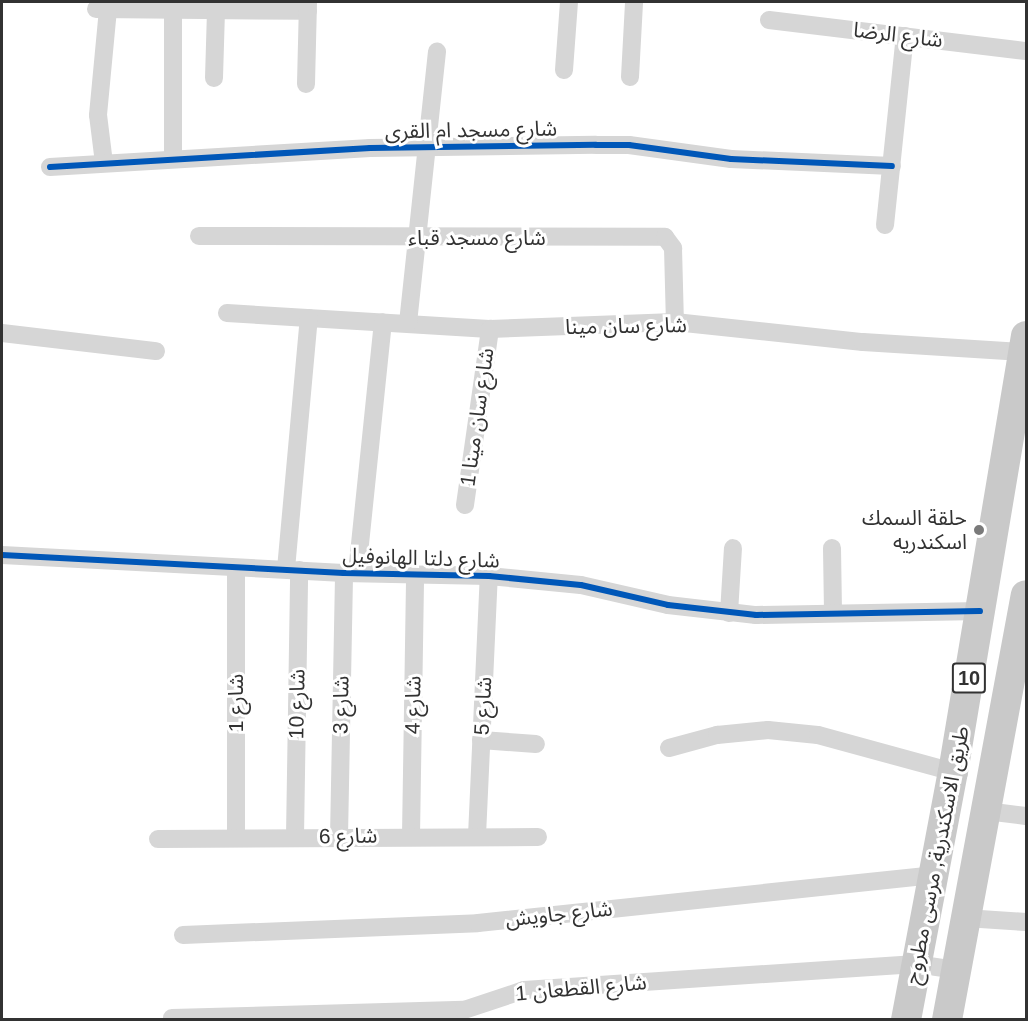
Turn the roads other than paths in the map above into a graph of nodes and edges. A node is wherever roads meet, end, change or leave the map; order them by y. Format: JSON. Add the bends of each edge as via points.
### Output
{"nodes":[{"id":1,"x":568,"y":2,"type":"edge"},
{"id":2,"x":634,"y":2,"type":"edge"},
{"id":3,"x":308,"y":6,"type":"edge"},
{"id":4,"x":173,"y":10,"type":"junction"},
{"id":5,"x":216,"y":11,"type":"junction"},
{"id":6,"x":769,"y":20,"type":"dead end"},
{"id":7,"x":904,"y":36,"type":"junction"},
{"id":8,"x":1026,"y":51,"type":"edge"},
{"id":9,"x":437,"y":52,"type":"dead end"},
{"id":10,"x":564,"y":70,"type":"dead end"},
{"id":11,"x":630,"y":77,"type":"dead end"},
{"id":12,"x":214,"y":78,"type":"dead end"},
{"id":13,"x":306,"y":84,"type":"dead end"},
{"id":14,"x":426,"y":148,"type":"junction"},
{"id":15,"x":173,"y":157,"type":"junction"},
{"id":16,"x":104,"y":163,"type":"junction"},
{"id":17,"x":892,"y":166,"type":"junction"},
{"id":18,"x":50,"y":167,"type":"dead end"},
{"id":19,"x":885,"y":225,"type":"dead end"},
{"id":20,"x":199,"y":236,"type":"dead end"},
{"id":21,"x":415,"y":238,"type":"junction"},
{"id":22,"x":227,"y":313,"type":"dead end"},
{"id":23,"x":309,"y":318,"type":"junction"},
{"id":24,"x":383,"y":322,"type":"junction"},
{"id":25,"x":675,"y":322,"type":"junction"},
{"id":26,"x":408,"y":323,"type":"junction"},
{"id":27,"x":489,"y":329,"type":"junction"},
{"id":28,"x":2,"y":333,"type":"edge"},
{"id":29,"x":1025,"y":344,"type":"edge"},
{"id":30,"x":156,"y":351,"type":"dead end"},
{"id":31,"x":465,"y":505,"type":"dead end"},
{"id":32,"x":733,"y":548,"type":"dead end"},
{"id":33,"x":832,"y":548,"type":"dead end"},
{"id":34,"x":2,"y":555,"type":"edge"},
{"id":35,"x":236,"y":568,"type":"junction"},
{"id":36,"x":292,"y":570,"type":"junction"},
{"id":37,"x":351,"y":573,"type":"junction"},
{"id":38,"x":415,"y":574,"type":"junction"},
{"id":39,"x":489,"y":576,"type":"junction"},
{"id":40,"x":1026,"y":595,"type":"edge"},
{"id":41,"x":980,"y":610,"type":"junction"},
{"id":42,"x":729,"y":613,"type":"junction"},
{"id":43,"x":833,"y":613,"type":"junction"},
{"id":44,"x":1020,"y":662,"type":"edge"},
{"id":45,"x":481,"y":740,"type":"junction"},
{"id":46,"x":536,"y":744,"type":"dead end"},
{"id":47,"x":669,"y":748,"type":"dead end"},
{"id":48,"x":953,"y":771,"type":"junction"},
{"id":49,"x":986,"y":812,"type":"junction"},
{"id":50,"x":1026,"y":816,"type":"edge"},
{"id":51,"x":411,"y":836,"type":"junction"},
{"id":52,"x":477,"y":836,"type":"junction"},
{"id":53,"x":295,"y":837,"type":"junction"},
{"id":54,"x":339,"y":837,"type":"junction"},
{"id":55,"x":538,"y":837,"type":"dead end"},
{"id":56,"x":236,"y":838,"type":"junction"},
{"id":57,"x":158,"y":839,"type":"dead end"},
{"id":58,"x":933,"y":875,"type":"junction"},
{"id":59,"x":965,"y":918,"type":"junction"},
{"id":60,"x":1026,"y":922,"type":"edge"},
{"id":61,"x":183,"y":935,"type":"dead end"},
{"id":62,"x":916,"y":964,"type":"junction"},
{"id":63,"x":956,"y":970,"type":"junction"},
{"id":64,"x":464,"y":1015,"type":"edge"},
{"id":65,"x":172,"y":1018,"type":"edge"},
{"id":66,"x":906,"y":1020,"type":"edge"},
{"id":67,"x":947,"y":1020,"type":"edge"}],
"edges":[{"from":1,"to":10,"type":"street"},
{"from":2,"to":11,"type":"street"},
{"from":3,"to":5,"type":"street"},
{"from":3,"to":13,"type":"street"},
{"from":4,"to":5,"type":"street"},
{"from":4,"to":15,"type":"street"},
{"from":4,"to":16,"type":"street","via":[[102,9],[98,115]]},
{"from":5,"to":12,"type":"street"},
{"from":6,"to":7,"type":"street","name":"شارع الرضا"},
{"from":7,"to":8,"type":"street","name":"شارع الرضا"},
{"from":7,"to":17,"type":"street"},
{"from":9,"to":14,"type":"street"},
{"from":14,"to":15,"type":"street","name":"شارع مسجد ام القرى"},
{"from":14,"to":17,"type":"street","name":"شارع مسجد ام القرى","via":[[629,145],[731,159]]},
{"from":14,"to":21,"type":"street"},
{"from":15,"to":16,"type":"street","name":"شارع مسجد ام القرى"},
{"from":16,"to":18,"type":"street","name":"شارع مسجد ام القرى"},
{"from":17,"to":19,"type":"street"},
{"from":20,"to":21,"type":"street","name":"شارع مسجد قباء"},
{"from":21,"to":25,"type":"street","name":"شارع مسجد قباء","via":[[665,237],[673,248]]},
{"from":21,"to":26,"type":"street"},
{"from":22,"to":23,"type":"street","name":"شارع سان مينا"},
{"from":23,"to":24,"type":"street","name":"شارع سان مينا"},
{"from":23,"to":36,"type":"street"},
{"from":24,"to":26,"type":"street","name":"شارع سان مينا"},
{"from":24,"to":37,"type":"street","name":"شارع 3"},
{"from":25,"to":27,"type":"street","name":"شارع سان مينا"},
{"from":25,"to":29,"type":"street","name":"شارع سان مينا","via":[[863,342]]},
{"from":26,"to":27,"type":"street","name":"شارع سان مينا"},
{"from":27,"to":31,"type":"street","name":"شارع سان مينا 1"},
{"from":28,"to":30,"type":"street"},
{"from":29,"to":41,"type":"main road","name":"طريق الاسكندرية, مرسى مطروح","number":"10"},
{"from":32,"to":42,"type":"street"},
{"from":33,"to":43,"type":"street"},
{"from":34,"to":35,"type":"street","name":"شارع دلتا الهانوفيل"},
{"from":35,"to":36,"type":"street","name":"شارع دلتا الهانوفيل"},
{"from":35,"to":56,"type":"street","name":"شارع 1"},
{"from":36,"to":37,"type":"street","name":"شارع دلتا الهانوفيل"},
{"from":36,"to":53,"type":"street","name":"شارع 10"},
{"from":37,"to":38,"type":"street","name":"شارع دلتا الهانوفيل"},
{"from":37,"to":54,"type":"street","name":"شارع 3"},
{"from":38,"to":39,"type":"street","name":"شارع دلتا الهانوفيل"},
{"from":38,"to":51,"type":"street","name":"شارع 4"},
{"from":39,"to":42,"type":"street","name":"شارع دلتا الهانوفيل","via":[[581,585],[668,605]]},
{"from":39,"to":45,"type":"street","name":"شارع 5"},
{"from":40,"to":44,"type":"main road","name":"طريق الاسكندرية, مرسى مطروح","number":"10"},
{"from":41,"to":43,"type":"street","name":"شارع دلتا الهانوفيل"},
{"from":41,"to":48,"type":"main road","name":"طريق الاسكندرية, مرسى مطروح","number":"10"},
{"from":42,"to":43,"type":"street","name":"شارع دلتا الهانوفيل"},
{"from":44,"to":49,"type":"main road","name":"طريق الاسكندرية, مرسى مطروح","number":"10"},
{"from":45,"to":46,"type":"street"},
{"from":45,"to":52,"type":"street","name":"شارع 5"},
{"from":47,"to":48,"type":"street","via":[[717,735],[768,730],[818,735]]},
{"from":48,"to":58,"type":"main road","name":"طريق الاسكندرية, مرسى مطروح","number":"10"},
{"from":49,"to":50,"type":"street"},
{"from":49,"to":59,"type":"main road","name":"طريق الاسكندرية, مرسى مطروح","number":"10"},
{"from":51,"to":52,"type":"street","name":"شارع 6"},
{"from":51,"to":54,"type":"street","name":"شارع 6"},
{"from":52,"to":55,"type":"street","name":"شارع 6"},
{"from":53,"to":54,"type":"street","name":"شارع 6"},
{"from":53,"to":56,"type":"street","name":"شارع 6"},
{"from":56,"to":57,"type":"street","name":"شارع 6"},
{"from":58,"to":61,"type":"street","name":"شارع جاويش","via":[[478,923]]},
{"from":58,"to":62,"type":"main road","name":"طريق الاسكندرية, مرسى مطروح","number":"10"},
{"from":59,"to":60,"type":"street"},
{"from":59,"to":63,"type":"main road","name":"طريق الاسكندرية, مرسى مطروح","number":"10"},
{"from":62,"to":63,"type":"street","name":"شارع القطعان 1"},
{"from":62,"to":64,"type":"street","name":"شارع القطعان 1","via":[[524,990]]},
{"from":62,"to":66,"type":"main road","name":"طريق الاسكندرية, مرسى مطروح","number":"10"},
{"from":63,"to":67,"type":"main road","name":"طريق الاسكندرية, مرسى مطروح","number":"10"},
{"from":64,"to":65,"type":"street","name":"شارع القطعان 1"}]}
